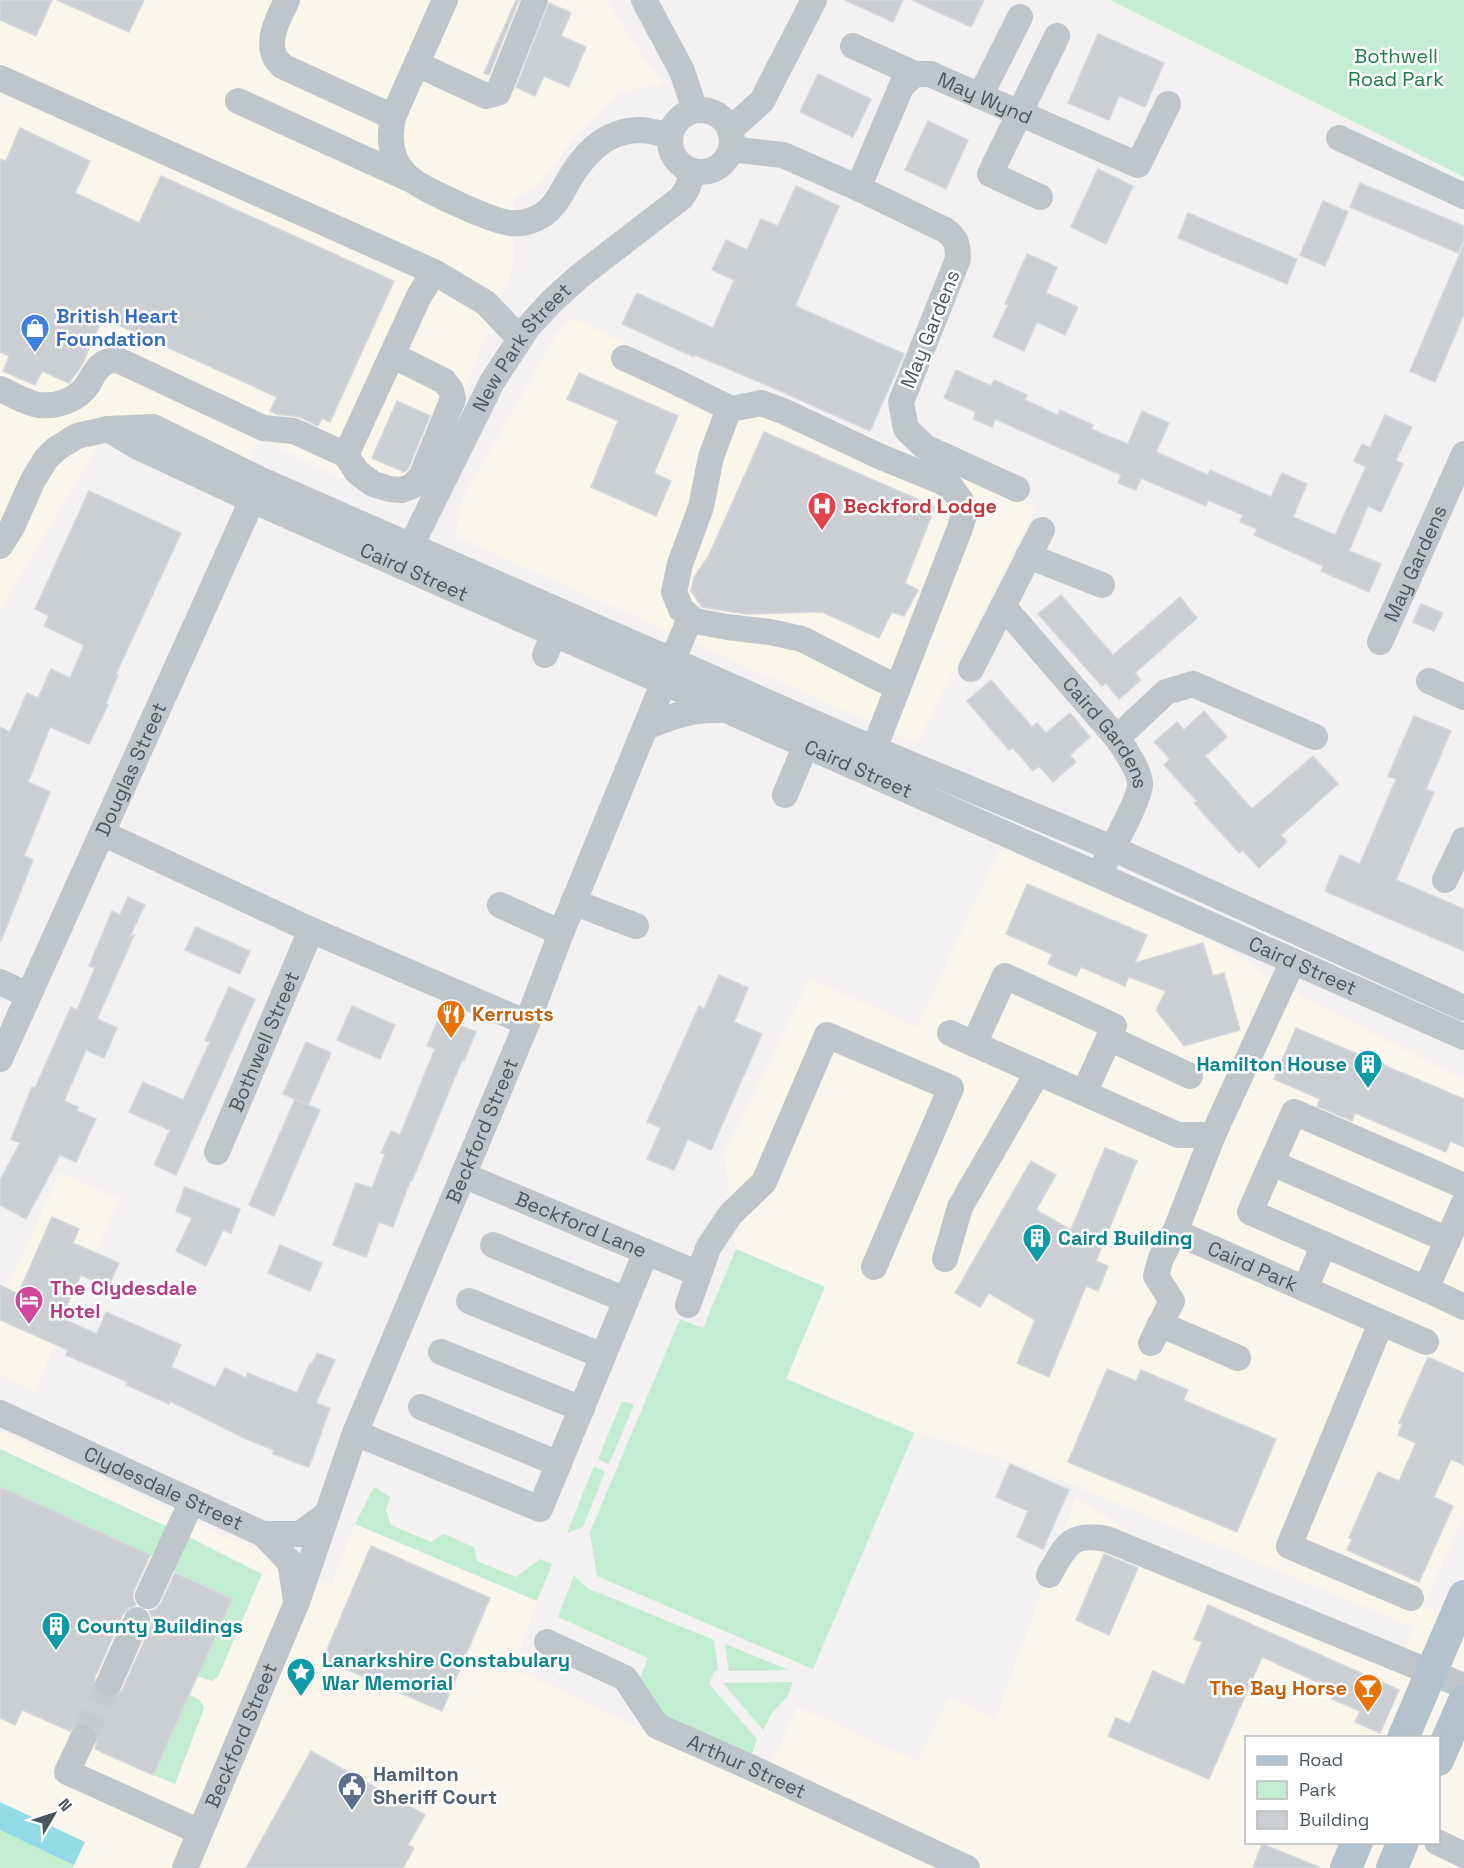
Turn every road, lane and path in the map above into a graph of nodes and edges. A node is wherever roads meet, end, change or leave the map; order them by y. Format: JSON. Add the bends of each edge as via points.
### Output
{"nodes":[{"id":1,"x":287,"y":0,"type":"edge"},
{"id":2,"x":445,"y":0,"type":"edge"},
{"id":3,"x":535,"y":0,"type":"edge"},
{"id":4,"x":645,"y":0,"type":"edge"},
{"id":5,"x":814,"y":0,"type":"edge"},
{"id":6,"x":1020,"y":17,"type":"dead end"},
{"id":7,"x":1057,"y":36,"type":"dead end"},
{"id":8,"x":853,"y":46,"type":"dead end"},
{"id":9,"x":417,"y":64,"type":"junction"},
{"id":10,"x":915,"y":74,"type":"junction"},
{"id":11,"x":0,"y":78,"type":"edge"},
{"id":12,"x":980,"y":96,"type":"junction"},
{"id":13,"x":238,"y":101,"type":"dead end"},
{"id":14,"x":1168,"y":104,"type":"dead end"},
{"id":15,"x":695,"y":110,"type":"junction"},
{"id":16,"x":1019,"y":113,"type":"junction"},
{"id":17,"x":393,"y":117,"type":"junction"},
{"id":18,"x":670,"y":135,"type":"junction"},
{"id":19,"x":1339,"y":138,"type":"dead end"},
{"id":20,"x":730,"y":140,"type":"junction"},
{"id":21,"x":693,"y":171,"type":"junction"},
{"id":22,"x":410,"y":179,"type":"junction"},
{"id":23,"x":858,"y":188,"type":"junction"},
{"id":24,"x":1464,"y":196,"type":"edge"},
{"id":25,"x":1040,"y":197,"type":"dead end"},
{"id":26,"x":434,"y":272,"type":"junction"},
{"id":27,"x":520,"y":339,"type":"junction"},
{"id":28,"x":392,"y":355,"type":"junction"},
{"id":29,"x":624,"y":358,"type":"dead end"},
{"id":30,"x":0,"y":389,"type":"edge"},
{"id":31,"x":731,"y":410,"type":"junction"},
{"id":32,"x":1464,"y":454,"type":"edge"},
{"id":33,"x":346,"y":455,"type":"junction"},
{"id":34,"x":1017,"y":489,"type":"dead end"},
{"id":35,"x":257,"y":490,"type":"junction"},
{"id":36,"x":1042,"y":530,"type":"dead end"},
{"id":37,"x":0,"y":546,"type":"edge"},
{"id":38,"x":406,"y":556,"type":"junction"},
{"id":39,"x":1028,"y":556,"type":"junction"},
{"id":40,"x":1102,"y":585,"type":"dead end"},
{"id":41,"x":1003,"y":606,"type":"junction"},
{"id":42,"x":690,"y":618,"type":"junction"},
{"id":43,"x":1380,"y":642,"type":"dead end"},
{"id":44,"x":971,"y":669,"type":"dead end"},
{"id":45,"x":668,"y":671,"type":"junction"},
{"id":46,"x":1429,"y":681,"type":"dead end"},
{"id":47,"x":898,"y":688,"type":"junction"},
{"id":48,"x":1464,"y":698,"type":"edge"},
{"id":49,"x":728,"y":710,"type":"junction"},
{"id":50,"x":646,"y":727,"type":"junction"},
{"id":51,"x":1315,"y":737,"type":"dead end"},
{"id":52,"x":1117,"y":738,"type":"junction"},
{"id":53,"x":806,"y":745,"type":"junction"},
{"id":54,"x":869,"y":760,"type":"junction"},
{"id":55,"x":785,"y":795,"type":"dead end"},
{"id":56,"x":102,"y":833,"type":"junction"},
{"id":57,"x":1464,"y":840,"type":"edge"},
{"id":58,"x":1112,"y":848,"type":"junction"},
{"id":59,"x":1098,"y":874,"type":"junction"},
{"id":60,"x":1445,"y":880,"type":"dead end"},
{"id":61,"x":573,"y":902,"type":"junction"},
{"id":62,"x":500,"y":905,"type":"dead end"},
{"id":63,"x":636,"y":926,"type":"dead end"},
{"id":64,"x":311,"y":930,"type":"junction"},
{"id":65,"x":561,"y":933,"type":"junction"},
{"id":66,"x":1293,"y":961,"type":"junction"},
{"id":67,"x":0,"y":982,"type":"edge"},
{"id":68,"x":28,"y":995,"type":"junction"},
{"id":69,"x":1464,"y":1008,"type":"edge"},
{"id":70,"x":527,"y":1023,"type":"junction"},
{"id":71,"x":950,"y":1033,"type":"dead end"},
{"id":72,"x":1464,"y":1037,"type":"edge"},
{"id":73,"x":1109,"y":1038,"type":"junction"},
{"id":74,"x":974,"y":1044,"type":"junction"},
{"id":75,"x":0,"y":1059,"type":"edge"},
{"id":76,"x":1038,"y":1072,"type":"junction"},
{"id":77,"x":1190,"y":1076,"type":"dead end"},
{"id":78,"x":1084,"y":1093,"type":"junction"},
{"id":79,"x":1213,"y":1135,"type":"junction"},
{"id":80,"x":217,"y":1152,"type":"dead end"},
{"id":81,"x":1272,"y":1163,"type":"junction"},
{"id":82,"x":463,"y":1175,"type":"junction"},
{"id":83,"x":1464,"y":1186,"type":"edge"},
{"id":84,"x":1464,"y":1203,"type":"edge"},
{"id":85,"x":1175,"y":1232,"type":"junction"},
{"id":86,"x":1448,"y":1240,"type":"junction"},
{"id":87,"x":1324,"y":1244,"type":"junction"},
{"id":88,"x":493,"y":1245,"type":"dead end"},
{"id":89,"x":646,"y":1252,"type":"junction"},
{"id":90,"x":945,"y":1259,"type":"dead end"},
{"id":91,"x":874,"y":1267,"type":"dead end"},
{"id":92,"x":699,"y":1274,"type":"junction"},
{"id":93,"x":1305,"y":1289,"type":"junction"},
{"id":94,"x":1426,"y":1289,"type":"junction"},
{"id":95,"x":469,"y":1300,"type":"dead end"},
{"id":96,"x":626,"y":1300,"type":"junction"},
{"id":97,"x":687,"y":1305,"type":"dead end"},
{"id":98,"x":1464,"y":1307,"type":"edge"},
{"id":99,"x":1381,"y":1323,"type":"junction"},
{"id":100,"x":1426,"y":1342,"type":"dead end"},
{"id":101,"x":441,"y":1352,"type":"dead end"},
{"id":102,"x":603,"y":1356,"type":"junction"},
{"id":103,"x":1238,"y":1358,"type":"dead end"},
{"id":104,"x":421,"y":1407,"type":"dead end"},
{"id":105,"x":582,"y":1409,"type":"junction"},
{"id":106,"x":0,"y":1413,"type":"edge"},
{"id":107,"x":355,"y":1433,"type":"junction"},
{"id":108,"x":559,"y":1464,"type":"junction"},
{"id":109,"x":192,"y":1501,"type":"junction"},
{"id":110,"x":327,"y":1514,"type":"junction"},
{"id":111,"x":263,"y":1534,"type":"junction"},
{"id":112,"x":1049,"y":1575,"type":"dead end"},
{"id":113,"x":148,"y":1596,"type":"dead end"},
{"id":114,"x":1464,"y":1596,"type":"edge"},
{"id":115,"x":1411,"y":1598,"type":"dead end"},
{"id":116,"x":297,"y":1602,"type":"junction"},
{"id":117,"x":137,"y":1620,"type":"dead end"},
{"id":118,"x":547,"y":1642,"type":"dead end"},
{"id":119,"x":1431,"y":1672,"type":"junction"},
{"id":120,"x":108,"y":1683,"type":"tunnel mouth"},
{"id":121,"x":1464,"y":1686,"type":"edge"},
{"id":122,"x":1464,"y":1701,"type":"edge"},
{"id":123,"x":1403,"y":1736,"type":"edge"},
{"id":124,"x":83,"y":1738,"type":"tunnel mouth"},
{"id":125,"x":1440,"y":1755,"type":"edge"},
{"id":126,"x":200,"y":1832,"type":"junction"},
{"id":127,"x":1440,"y":1843,"type":"edge"},
{"id":128,"x":1357,"y":1844,"type":"edge"},
{"id":129,"x":1402,"y":1844,"type":"edge"},
{"id":130,"x":1464,"y":1855,"type":"edge"},
{"id":131,"x":185,"y":1868,"type":"edge"},
{"id":132,"x":967,"y":1868,"type":"edge"},
{"id":133,"x":1346,"y":1868,"type":"edge"},
{"id":134,"x":1392,"y":1868,"type":"edge"}],
"edges":[{"from":1,"to":17,"type":"street","via":[[272,41],[282,66]]},
{"from":2,"to":9,"type":"street"},
{"from":3,"to":9,"type":"street","via":[[498,93],[486,96]]},
{"from":4,"to":15,"type":"street","via":[[682,71]]},
{"from":5,"to":20,"type":"street","via":[[762,101]]},
{"from":6,"to":12,"type":"street"},
{"from":7,"to":16,"type":"street"},
{"from":8,"to":10,"type":"street"},
{"from":9,"to":17,"type":"street"},
{"from":10,"to":12,"type":"street","name":"May Wynd","via":[[930,74]]},
{"from":10,"to":23,"type":"street","name":"May Wynd","via":[[902,85]]},
{"from":11,"to":26,"type":"street"},
{"from":12,"to":16,"type":"street","name":"May Wynd"},
{"from":13,"to":22,"type":"street"},
{"from":14,"to":16,"type":"street","name":"May Wynd","via":[[1138,165]]},
{"from":15,"to":18,"type":"street","via":[[676,122]]},
{"from":15,"to":20,"type":"street","via":[[716,114],[726,124]]},
{"from":16,"to":25,"type":"street","via":[[990,174]]},
{"from":17,"to":22,"type":"street","via":[[392,149],[398,165]]},
{"from":18,"to":21,"type":"street","via":[[675,157]]},
{"from":18,"to":22,"type":"street","via":[[640,130],[599,142],[580,161],[550,209],[525,222],[496,220]]},
{"from":19,"to":24,"type":"street"},
{"from":20,"to":21,"type":"street","via":[[724,161],[713,170]]},
{"from":20,"to":23,"type":"street","name":"May Gardens","via":[[783,155]]},
{"from":21,"to":27,"type":"street","name":"New Park Street","via":[[681,198],[581,275],[553,300]]},
{"from":23,"to":34,"type":"street","name":"May Gardens","via":[[945,230],[954,237],[958,249],[958,259],[901,402],[906,429],[925,447]]},
{"from":26,"to":27,"type":"street","via":[[486,303]]},
{"from":26,"to":28,"type":"street"},
{"from":27,"to":38,"type":"street","name":"New Park Street","via":[[492,382]]},
{"from":28,"to":33,"type":"street"},
{"from":28,"to":33,"type":"street","via":[[444,381],[451,390],[453,399],[426,467],[412,486],[390,489],[373,484],[357,472]]},
{"from":29,"to":31,"type":"street"},
{"from":30,"to":33,"type":"street","via":[[37,405],[54,405],[72,400],[80,393],[99,365],[118,360],[263,428],[294,431]]},
{"from":31,"to":42,"type":"street","via":[[711,457],[701,507],[674,592]]},
{"from":31,"to":47,"type":"street","via":[[760,403],[783,411],[881,458],[940,481],[957,494],[964,512],[960,528]]},
{"from":32,"to":43,"type":"street","name":"May Gardens"},
{"from":35,"to":37,"type":"street","name":"Caird Street","via":[[136,446],[108,429],[77,436],[46,459]]},
{"from":35,"to":38,"type":"street","name":"Caird Street"},
{"from":35,"to":56,"type":"street","name":"Douglas Street"},
{"from":36,"to":39,"type":"street"},
{"from":38,"to":45,"type":"street","name":"Caird Street"},
{"from":38,"to":45,"type":"street","name":"Caird Street","via":[[549,644]]},
{"from":39,"to":40,"type":"street"},
{"from":39,"to":41,"type":"street"},
{"from":41,"to":44,"type":"street"},
{"from":41,"to":52,"type":"street","name":"Caird Gardens"},
{"from":42,"to":45,"type":"street","name":"Beckford Street"},
{"from":42,"to":47,"type":"street","via":[[802,639]]},
{"from":45,"to":49,"type":"street","name":"Caird Street"},
{"from":45,"to":50,"type":"street","name":"Beckford Street"},
{"from":45,"to":54,"type":"street","name":"Caird Street"},
{"from":46,"to":48,"type":"street"},
{"from":47,"to":54,"type":"street"},
{"from":49,"to":50,"type":"street","via":[[684,712]]},
{"from":49,"to":53,"type":"street","name":"Caird Street"},
{"from":50,"to":61,"type":"street","name":"Beckford Street"},
{"from":51,"to":52,"type":"street","via":[[1193,684],[1166,692]]},
{"from":52,"to":58,"type":"street","name":"Caird Gardens","via":[[1140,783]]},
{"from":53,"to":54,"type":"street","name":"Caird Street"},
{"from":53,"to":55,"type":"street"},
{"from":54,"to":58,"type":"street","name":"Caird Street"},
{"from":54,"to":59,"type":"street","name":"Caird Street"},
{"from":56,"to":64,"type":"street"},
{"from":56,"to":68,"type":"street","name":"Douglas Street"},
{"from":57,"to":60,"type":"street"},
{"from":58,"to":59,"type":"street","name":"Caird Gardens"},
{"from":58,"to":69,"type":"street","name":"Caird Street"},
{"from":59,"to":66,"type":"street","name":"Caird Street"},
{"from":61,"to":63,"type":"street"},
{"from":61,"to":65,"type":"street","name":"Beckford Street"},
{"from":62,"to":65,"type":"street"},
{"from":64,"to":70,"type":"street"},
{"from":64,"to":80,"type":"street","name":"Bothwell Street"},
{"from":65,"to":70,"type":"street","name":"Beckford Street"},
{"from":66,"to":72,"type":"street","name":"Caird Street"},
{"from":66,"to":79,"type":"street"},
{"from":67,"to":68,"type":"street"},
{"from":68,"to":75,"type":"street","name":"Douglas Street"},
{"from":70,"to":82,"type":"street","name":"Beckford Street"},
{"from":71,"to":74,"type":"street"},
{"from":73,"to":74,"type":"street","via":[[1114,1026],[1005,976]]},
{"from":73,"to":77,"type":"street"},
{"from":73,"to":78,"type":"street"},
{"from":74,"to":76,"type":"street"},
{"from":76,"to":78,"type":"street"},
{"from":76,"to":90,"type":"street","via":[[960,1207]]},
{"from":78,"to":79,"type":"street","via":[[1178,1135]]},
{"from":79,"to":85,"type":"street"},
{"from":81,"to":83,"type":"street","via":[[1294,1112]]},
{"from":81,"to":86,"type":"street"},
{"from":81,"to":87,"type":"street","via":[[1250,1212]]},
{"from":82,"to":89,"type":"street","name":"Beckford Lane"},
{"from":82,"to":107,"type":"street","name":"Beckford Street"},
{"from":84,"to":86,"type":"street"},
{"from":85,"to":93,"type":"street","name":"Caird Park"},
{"from":85,"to":103,"type":"street","via":[[1156,1276],[1172,1301],[1156,1333]]},
{"from":86,"to":94,"type":"street"},
{"from":87,"to":93,"type":"street"},
{"from":87,"to":94,"type":"street"},
{"from":88,"to":96,"type":"street"},
{"from":89,"to":92,"type":"street","name":"Beckford Lane"},
{"from":89,"to":96,"type":"street"},
{"from":91,"to":92,"type":"street","via":[[951,1088],[828,1035],[764,1182],[730,1215],[708,1248]]},
{"from":92,"to":97,"type":"street"},
{"from":93,"to":99,"type":"street","name":"Caird Park"},
{"from":94,"to":98,"type":"street"},
{"from":95,"to":102,"type":"street"},
{"from":96,"to":102,"type":"street"},
{"from":99,"to":100,"type":"street","name":"Caird Park"},
{"from":99,"to":115,"type":"street","via":[[1289,1546]]},
{"from":101,"to":105,"type":"street"},
{"from":102,"to":105,"type":"street"},
{"from":104,"to":108,"type":"street"},
{"from":105,"to":108,"type":"street"},
{"from":106,"to":109,"type":"street","name":"Clydesdale Street"},
{"from":107,"to":108,"type":"street","via":[[540,1509]]},
{"from":107,"to":110,"type":"street","name":"Beckford Street"},
{"from":109,"to":111,"type":"street","name":"Clydesdale Street"},
{"from":109,"to":113,"type":"street"},
{"from":110,"to":111,"type":"street","name":"Clydesdale Street","via":[[300,1534]]},
{"from":110,"to":116,"type":"street","name":"Beckford Street"},
{"from":111,"to":116,"type":"street","via":[[290,1562]]},
{"from":112,"to":119,"type":"street","via":[[1063,1550],[1076,1538],[1090,1535],[1107,1539]]},
{"from":114,"to":119,"type":"main road"},
{"from":116,"to":126,"type":"street","name":"Beckford Street"},
{"from":117,"to":120,"type":"street"},
{"from":118,"to":132,"type":"street","name":"Arthur Street","via":[[625,1678],[657,1726]]},
{"from":119,"to":121,"type":"street"},
{"from":119,"to":123,"type":"main road"},
{"from":122,"to":125,"type":"main road"},
{"from":124,"to":126,"type":"street","via":[[68,1772]]},
{"from":126,"to":131,"type":"street","name":"Beckford Street"},
{"from":127,"to":130,"type":"street"},
{"from":128,"to":133,"type":"main road"},
{"from":129,"to":134,"type":"main road"}]}
